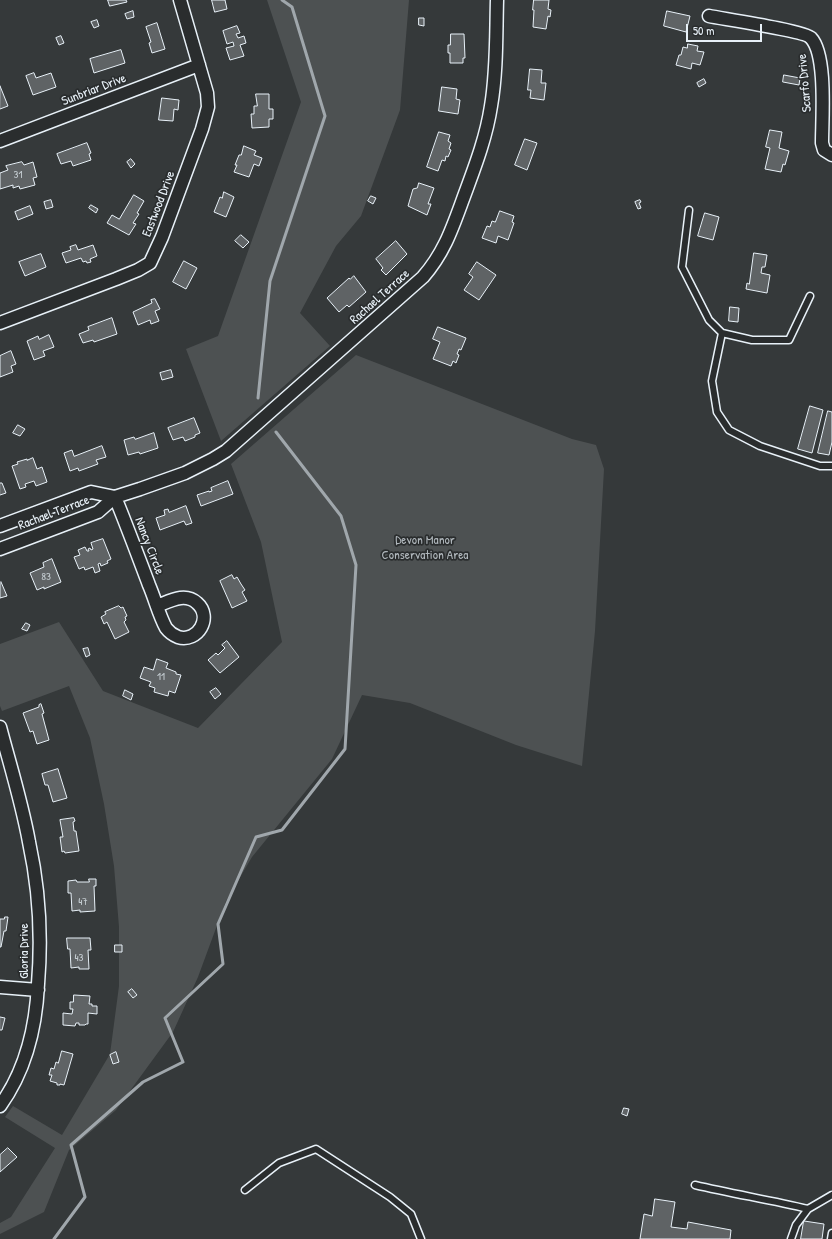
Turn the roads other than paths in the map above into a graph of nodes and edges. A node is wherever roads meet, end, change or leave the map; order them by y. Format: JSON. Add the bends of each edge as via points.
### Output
{"nodes":[{"id":1,"x":180,"y":0,"type":"edge"},
{"id":2,"x":497,"y":0,"type":"edge"},
{"id":3,"x":710,"y":16,"type":"dead end"},
{"id":4,"x":199,"y":65,"type":"junction"},
{"id":5,"x":0,"y":141,"type":"edge"},
{"id":6,"x":832,"y":155,"type":"edge"},
{"id":7,"x":689,"y":210,"type":"dead end"},
{"id":8,"x":810,"y":296,"type":"dead end"},
{"id":9,"x":0,"y":323,"type":"edge"},
{"id":10,"x":722,"y":333,"type":"junction"},
{"id":11,"x":832,"y":466,"type":"edge"},
{"id":12,"x":115,"y":497,"type":"junction"},
{"id":13,"x":0,"y":526,"type":"edge"},
{"id":14,"x":0,"y":549,"type":"edge"},
{"id":15,"x":157,"y":606,"type":"dead end"},
{"id":16,"x":0,"y":727,"type":"edge"},
{"id":17,"x":0,"y":760,"type":"edge"},
{"id":18,"x":17,"y":790,"type":"junction"},
{"id":19,"x":0,"y":987,"type":"edge"},
{"id":20,"x":38,"y":990,"type":"junction"},
{"id":21,"x":0,"y":1106,"type":"edge"},
{"id":22,"x":695,"y":1185,"type":"dead end"},
{"id":23,"x":245,"y":1190,"type":"dead end"},
{"id":24,"x":832,"y":1195,"type":"edge"},
{"id":25,"x":808,"y":1209,"type":"junction"},
{"id":26,"x":832,"y":1233,"type":"edge"},
{"id":27,"x":421,"y":1239,"type":"edge"},
{"id":28,"x":791,"y":1239,"type":"edge"},
{"id":29,"x":831,"y":1239,"type":"edge"}],
"edges":[{"from":1,"to":4,"type":"street","name":"Eastwood Drive"},
{"from":2,"to":12,"type":"street","name":"Rachael Terrace","via":[[494,84],[487,130],[452,229],[430,268],[226,451],[185,473]]},
{"from":3,"to":6,"type":"street","name":"Scarfo Drive","via":[[810,36],[817,47],[821,66],[822,143],[824,150]]},
{"from":4,"to":5,"type":"street","name":"Sunbriar Drive"},
{"from":4,"to":9,"type":"street","name":"Eastwood Drive","via":[[208,107],[192,158],[150,263],[116,279]]},
{"from":7,"to":10,"type":"lane","via":[[682,267],[709,320]]},
{"from":8,"to":10,"type":"lane","via":[[789,340],[752,340]]},
{"from":10,"to":11,"type":"lane","via":[[712,381],[717,412],[729,430],[760,446],[820,466]]},
{"from":12,"to":13,"type":"street","name":"Rachael Terrace","via":[[91,492]]},
{"from":12,"to":14,"type":"street","name":"Rachael Terrace","via":[[98,512]]},
{"from":12,"to":15,"type":"street","name":"Nancy Circle"},
{"from":16,"to":18,"type":"street","name":"Gloria Drive"},
{"from":17,"to":18,"type":"street","name":"Gloria Drive"},
{"from":18,"to":20,"type":"street","name":"Gloria Drive","via":[[29,842],[37,896]]},
{"from":19,"to":20,"type":"street"},
{"from":20,"to":21,"type":"street","name":"Gloria Drive","via":[[27,1054],[18,1076]]},
{"from":22,"to":25,"type":"lane"},
{"from":23,"to":27,"type":"lane","via":[[279,1163],[316,1149],[390,1197],[411,1214]]},
{"from":24,"to":25,"type":"lane"},
{"from":25,"to":28,"type":"lane","via":[[796,1225]]},
{"from":26,"to":29,"type":"lane"}]}
